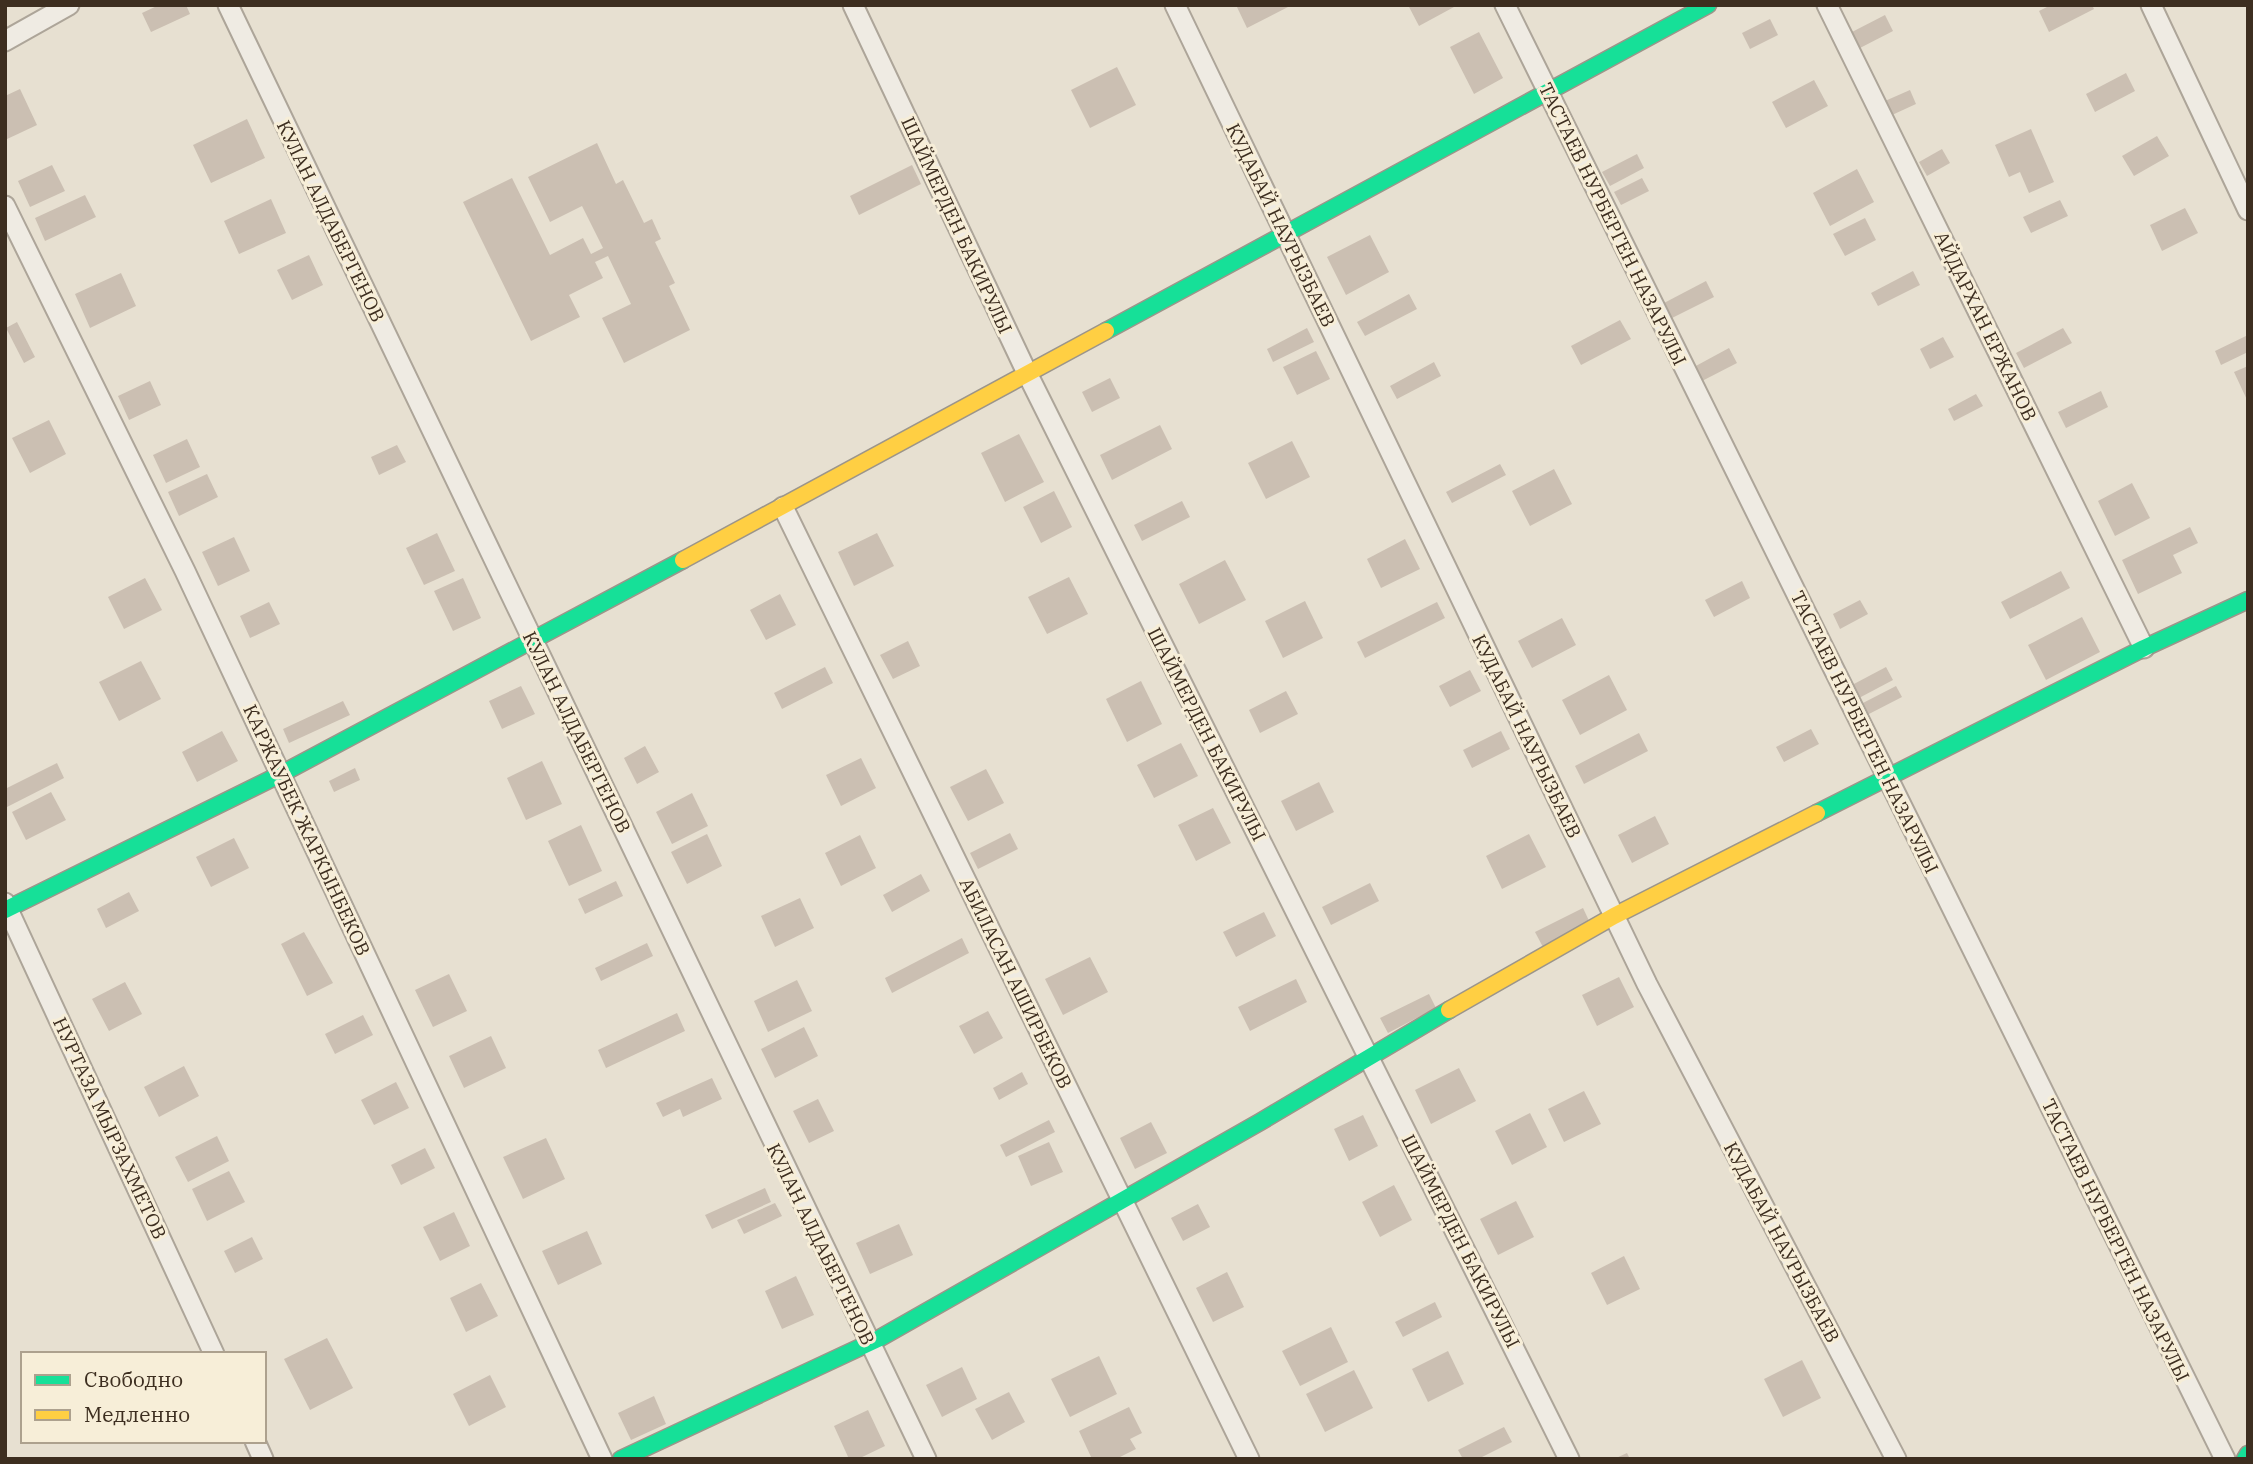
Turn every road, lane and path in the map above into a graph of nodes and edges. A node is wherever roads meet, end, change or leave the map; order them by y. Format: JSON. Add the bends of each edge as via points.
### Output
{"nodes":[{"id":1,"x":69,"y":5,"type":"edge"},
{"id":2,"x":228,"y":5,"type":"edge"},
{"id":3,"x":853,"y":5,"type":"edge"},
{"id":4,"x":1175,"y":5,"type":"edge"},
{"id":5,"x":1505,"y":5,"type":"edge"},
{"id":6,"x":1707,"y":5,"type":"edge"},
{"id":7,"x":1827,"y":5,"type":"edge"},
{"id":8,"x":2151,"y":5,"type":"edge"},
{"id":9,"x":5,"y":41,"type":"edge"},
{"id":10,"x":1548,"y":92,"type":"junction"},
{"id":11,"x":5,"y":206,"type":"edge"},
{"id":12,"x":2248,"y":210,"type":"edge"},
{"id":13,"x":1285,"y":234,"type":"junction"},
{"id":14,"x":1028,"y":375,"type":"junction"},
{"id":15,"x":783,"y":508,"type":"junction"},
{"id":16,"x":2248,"y":600,"type":"edge"},
{"id":17,"x":533,"y":640,"type":"junction"},
{"id":18,"x":2144,"y":648,"type":"junction"},
{"id":19,"x":281,"y":774,"type":"junction"},
{"id":20,"x":1888,"y":778,"type":"junction"},
{"id":21,"x":6,"y":907,"type":"edge"},
{"id":22,"x":1614,"y":916,"type":"junction"},
{"id":23,"x":1368,"y":1056,"type":"junction"},
{"id":24,"x":1122,"y":1199,"type":"junction"},
{"id":25,"x":869,"y":1343,"type":"junction"},
{"id":26,"x":213,"y":1352,"type":"edge"},
{"id":27,"x":256,"y":1443,"type":"edge"},
{"id":28,"x":263,"y":1459,"type":"edge"},
{"id":29,"x":602,"y":1459,"type":"edge"},
{"id":30,"x":621,"y":1459,"type":"edge"},
{"id":31,"x":926,"y":1459,"type":"edge"},
{"id":32,"x":1250,"y":1459,"type":"edge"},
{"id":33,"x":1569,"y":1459,"type":"edge"},
{"id":34,"x":1896,"y":1459,"type":"edge"},
{"id":35,"x":2225,"y":1459,"type":"edge"}],
"edges":[{"from":1,"to":9,"type":"street"},
{"from":2,"to":17,"type":"street","name":"КУЛАН АЛДАБЕРГЕНОВ"},
{"from":3,"to":14,"type":"street","name":"ШАЙМЕРДЕН БАКИРУЛЫ"},
{"from":4,"to":13,"type":"street","name":"КУДАБАЙ НАУРЫЗБАЕВ"},
{"from":5,"to":10,"type":"street","name":"ТАСТАЕВ НУРБЕРГЕН НАЗАРУЛЫ"},
{"from":6,"to":10,"type":"street"},
{"from":7,"to":18,"type":"street","name":"АЙДАРХАН ЕРЖАНОВ"},
{"from":8,"to":12,"type":"street"},
{"from":10,"to":13,"type":"street"},
{"from":10,"to":20,"type":"street","name":"ТАСТАЕВ НУРБЕРГЕН НАЗАРУЛЫ"},
{"from":11,"to":19,"type":"street","name":"КАРЖАУБЕК ЖАРКЫНБЕКОВ"},
{"from":13,"to":14,"type":"street"},
{"from":13,"to":22,"type":"street","name":"КУДАБАЙ НАУРЫЗБАЕВ"},
{"from":14,"to":15,"type":"street"},
{"from":14,"to":23,"type":"street","name":"ШАЙМЕРДЕН БАКИРУЛЫ"},
{"from":15,"to":17,"type":"street"},
{"from":15,"to":24,"type":"street","name":"АБИЛАСАН АШИРБЕКОВ"},
{"from":16,"to":18,"type":"street"},
{"from":17,"to":19,"type":"street"},
{"from":17,"to":25,"type":"street","name":"КУЛАН АЛДАБЕРГЕНОВ"},
{"from":18,"to":20,"type":"street"},
{"from":19,"to":21,"type":"street"},
{"from":19,"to":29,"type":"street","name":"КАРЖАУБЕК ЖАРКЫНБЕКОВ"},
{"from":20,"to":22,"type":"street"},
{"from":20,"to":35,"type":"street","name":"ТАСТАЕВ НУРБЕРГЕН НАЗАРУЛЫ"},
{"from":21,"to":26,"type":"street","name":"НУРТАЗА МЫРЗАХМЕТОВ"},
{"from":22,"to":23,"type":"street"},
{"from":22,"to":34,"type":"street","name":"КУДАБАЙ НАУРЫЗБАЕВ"},
{"from":23,"to":24,"type":"street"},
{"from":23,"to":33,"type":"street","name":"ШАЙМЕРДЕН БАКИРУЛЫ"},
{"from":24,"to":25,"type":"street"},
{"from":24,"to":32,"type":"street","name":"АБИЛАСАН АШИРБЕКОВ"},
{"from":25,"to":30,"type":"street"},
{"from":25,"to":31,"type":"street","name":"КУЛАН АЛДАБЕРГЕНОВ"},
{"from":27,"to":28,"type":"street"}]}
